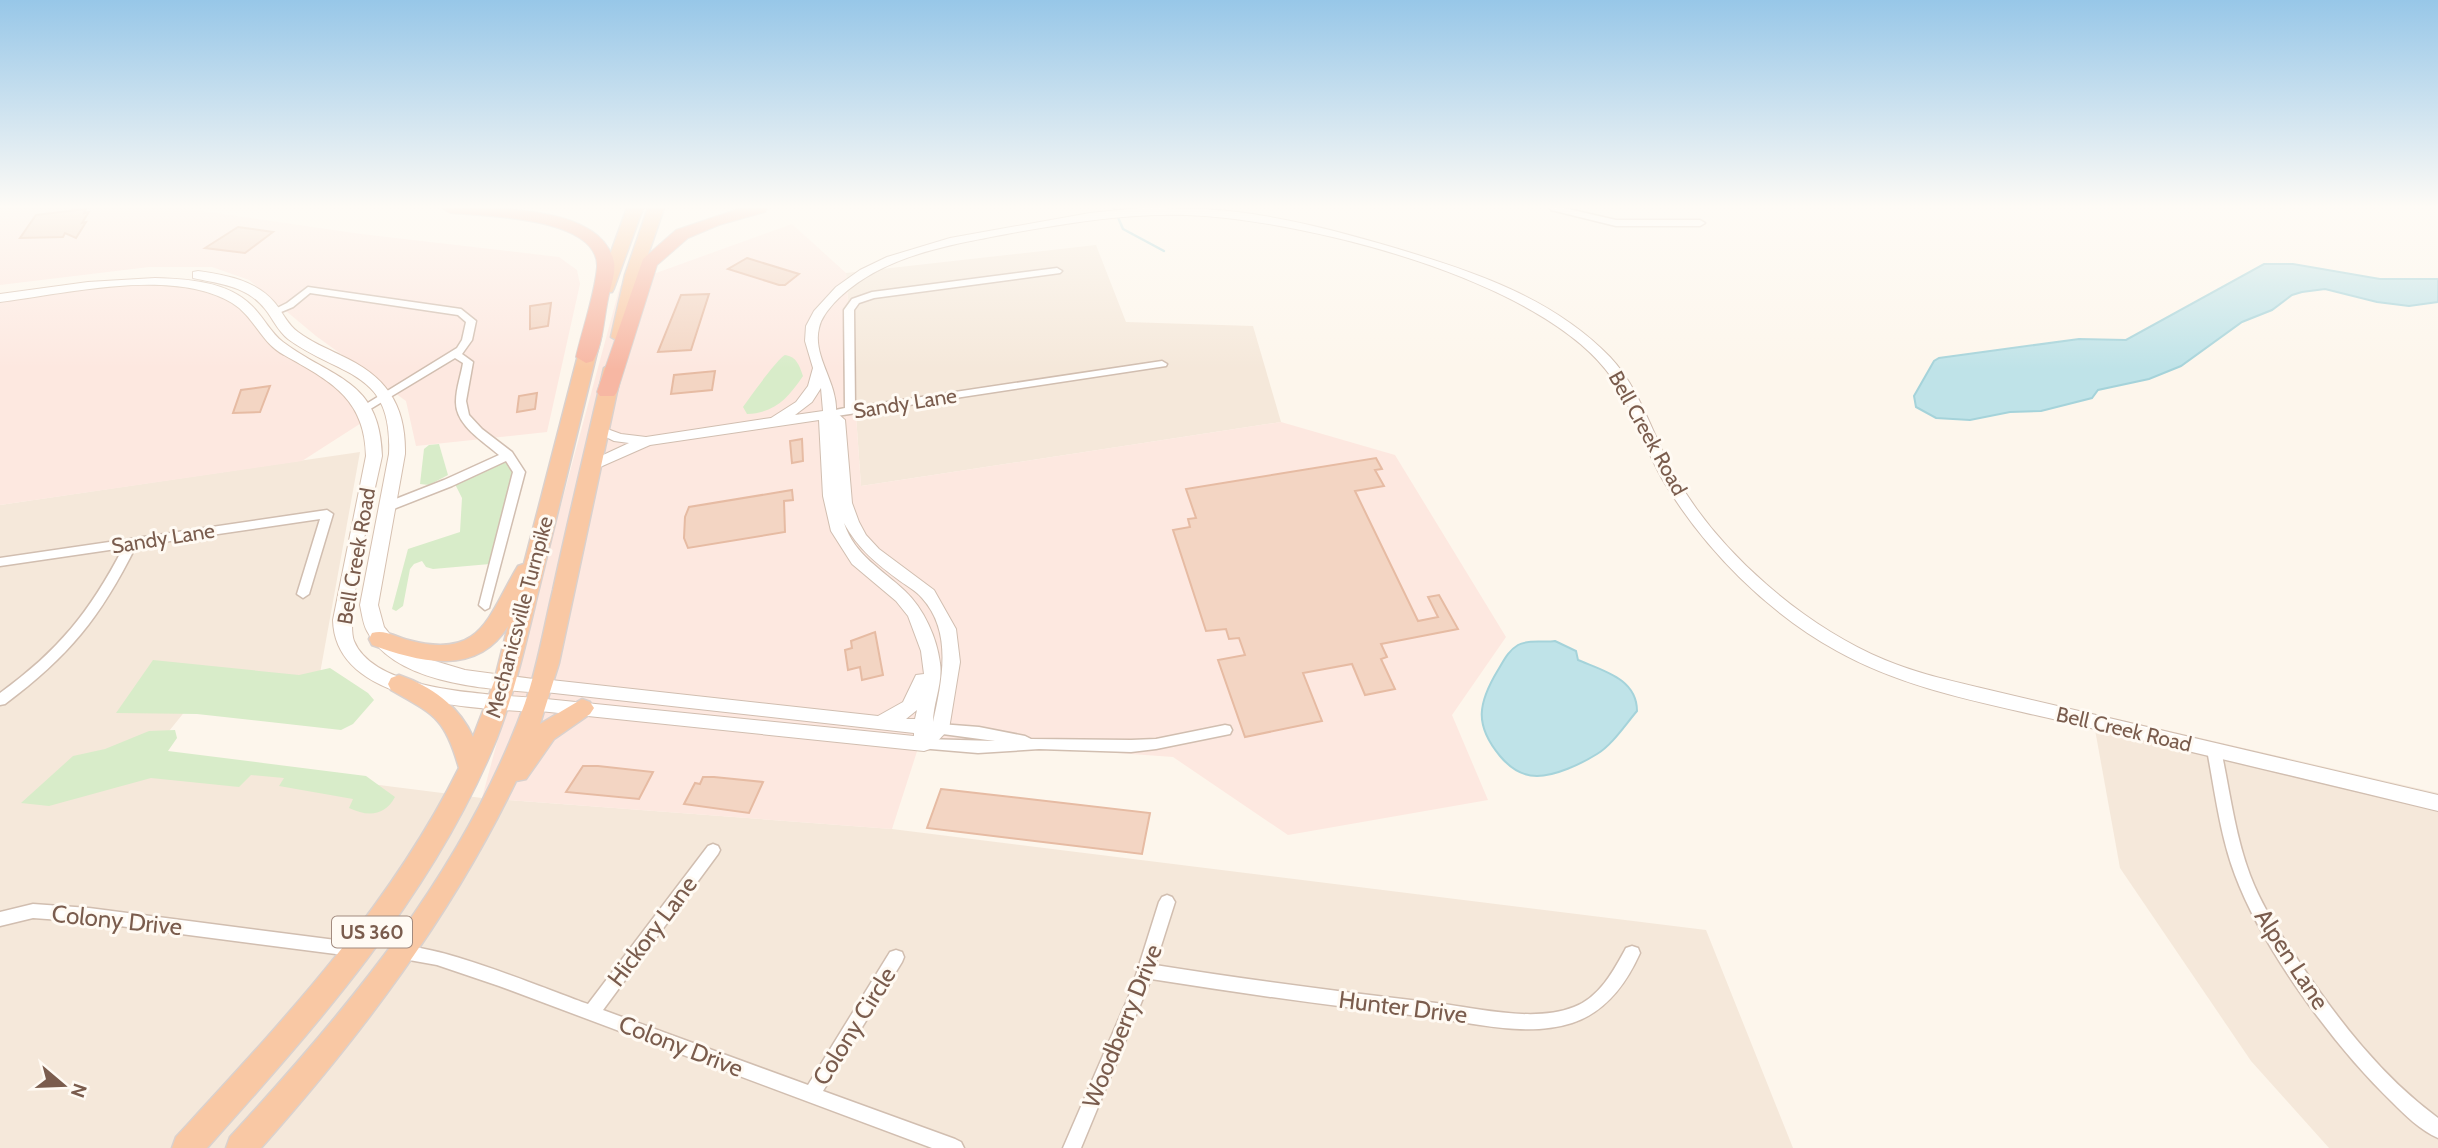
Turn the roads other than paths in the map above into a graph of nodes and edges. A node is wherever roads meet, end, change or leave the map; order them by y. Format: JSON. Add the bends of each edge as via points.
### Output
{"nodes":[{"id":1,"x":605,"y":262,"type":"edge"},
{"id":2,"x":615,"y":262,"type":"edge"},
{"id":3,"x":638,"y":262,"type":"edge"},
{"id":4,"x":650,"y":262,"type":"edge"},
{"id":5,"x":889,"y":262,"type":"edge"},
{"id":6,"x":1423,"y":262,"type":"edge"},
{"id":7,"x":1057,"y":271,"type":"dead end"},
{"id":8,"x":0,"y":290,"type":"edge"},
{"id":9,"x":0,"y":298,"type":"edge"},
{"id":10,"x":274,"y":312,"type":"junction"},
{"id":11,"x":455,"y":354,"type":"junction"},
{"id":12,"x":586,"y":357,"type":"junction"},
{"id":13,"x":1163,"y":363,"type":"dead end"},
{"id":14,"x":819,"y":366,"type":"junction"},
{"id":15,"x":607,"y":392,"type":"junction"},
{"id":16,"x":384,"y":396,"type":"junction"},
{"id":17,"x":363,"y":409,"type":"junction"},
{"id":18,"x":850,"y":411,"type":"junction"},
{"id":19,"x":830,"y":414,"type":"junction"},
{"id":20,"x":763,"y":424,"type":"junction"},
{"id":21,"x":599,"y":430,"type":"junction"},
{"id":22,"x":647,"y":441,"type":"junction"},
{"id":23,"x":508,"y":456,"type":"junction"},
{"id":24,"x":591,"y":467,"type":"junction"},
{"id":25,"x":387,"y":507,"type":"junction"},
{"id":26,"x":541,"y":538,"type":"junction"},
{"id":27,"x":132,"y":542,"type":"junction"},
{"id":28,"x":0,"y":562,"type":"edge"},
{"id":29,"x":303,"y":594,"type":"dead end"},
{"id":30,"x":485,"y":605,"type":"dead end"},
{"id":31,"x":380,"y":639,"type":"junction"},
{"id":32,"x":929,"y":651,"type":"junction"},
{"id":33,"x":399,"y":684,"type":"junction"},
{"id":34,"x":502,"y":692,"type":"junction"},
{"id":35,"x":539,"y":695,"type":"junction"},
{"id":36,"x":0,"y":700,"type":"edge"},
{"id":37,"x":582,"y":708,"type":"junction"},
{"id":38,"x":881,"y":722,"type":"junction"},
{"id":39,"x":940,"y":729,"type":"junction"},
{"id":40,"x":1225,"y":730,"type":"dead end"},
{"id":41,"x":922,"y":735,"type":"junction"},
{"id":42,"x":1039,"y":744,"type":"junction"},
{"id":43,"x":2214,"y":750,"type":"junction"},
{"id":44,"x":471,"y":768,"type":"junction"},
{"id":45,"x":499,"y":796,"type":"junction"},
{"id":46,"x":2438,"y":803,"type":"edge"},
{"id":47,"x":713,"y":850,"type":"dead end"},
{"id":48,"x":1167,"y":902,"type":"dead end"},
{"id":49,"x":0,"y":919,"type":"edge"},
{"id":50,"x":359,"y":950,"type":"junction"},
{"id":51,"x":404,"y":953,"type":"junction"},
{"id":52,"x":1632,"y":954,"type":"dead end"},
{"id":53,"x":896,"y":957,"type":"dead end"},
{"id":54,"x":1147,"y":971,"type":"junction"},
{"id":55,"x":592,"y":1012,"type":"junction"},
{"id":56,"x":811,"y":1095,"type":"junction"},
{"id":57,"x":2438,"y":1129,"type":"edge"},
{"id":58,"x":187,"y":1148,"type":"edge"},
{"id":59,"x":241,"y":1148,"type":"edge"},
{"id":60,"x":955,"y":1148,"type":"edge"},
{"id":61,"x":1072,"y":1148,"type":"edge"}],
"edges":[{"from":1,"to":12,"type":"highway"},
{"from":2,"to":12,"type":"highway","name":"Mechanicsville Turnpike","number":"US 360"},
{"from":3,"to":15,"type":"highway","name":"Mechanicsville Turnpike","number":"US 360"},
{"from":4,"to":15,"type":"highway"},
{"from":5,"to":14,"type":"street","name":"Bell Creek Road","via":[[861,275],[827,303],[813,324],[810,341]]},
{"from":6,"to":43,"type":"street","name":"Bell Creek Road","via":[[1497,285],[1550,314],[1588,344],[1616,373],[1671,481],[1718,542],[1770,596],[1842,647],[1889,669],[1944,685]]},
{"from":7,"to":18,"type":"street","via":[[855,301],[849,310]]},
{"from":8,"to":10,"type":"main road","name":"Bell Creek Road","via":[[184,273],[243,285]]},
{"from":9,"to":17,"type":"main road","name":"Bell Creek Road","via":[[137,282],[177,282],[215,289],[246,307],[274,344],[346,387]]},
{"from":10,"to":11,"type":"street","via":[[308,290],[461,312],[471,321],[467,340]]},
{"from":10,"to":16,"type":"main road","name":"Bell Creek Road","via":[[293,335],[350,365]]},
{"from":11,"to":16,"type":"street"},
{"from":11,"to":23,"type":"street","via":[[468,362],[461,400],[464,416]]},
{"from":12,"to":26,"type":"highway","name":"Mechanicsville Turnpike","number":"US 360"},
{"from":13,"to":18,"type":"street","name":"Sandy Lane"},
{"from":14,"to":19,"type":"street","name":"Bell Creek Road"},
{"from":14,"to":20,"type":"street","via":[[818,384],[810,397]]},
{"from":15,"to":21,"type":"highway","name":"Mechanicsville Turnpike","number":"US 360"},
{"from":16,"to":17,"type":"street"},
{"from":16,"to":25,"type":"main road","name":"Bell Creek Road","via":[[395,416],[397,440]]},
{"from":17,"to":33,"type":"main road","name":"Bell Creek Road","via":[[375,443],[342,630],[358,663]]},
{"from":18,"to":19,"type":"street","name":"Sandy Lane"},
{"from":19,"to":20,"type":"street","name":"Sandy Lane"},
{"from":19,"to":32,"type":"street","name":"Bell Creek Road","via":[[825,424],[830,499],[841,535],[859,561],[908,603]]},
{"from":19,"to":39,"type":"street","name":"Bell Creek Road","via":[[838,420],[845,503],[860,538],[928,594],[948,629],[951,677]]},
{"from":20,"to":22,"type":"street","name":"Sandy Lane"},
{"from":21,"to":22,"type":"street","name":"Sandy Lane"},
{"from":21,"to":24,"type":"highway","name":"Mechanicsville Turnpike","number":"US 360"},
{"from":22,"to":24,"type":"street","name":"Sandy Lane"},
{"from":23,"to":25,"type":"street"},
{"from":23,"to":30,"type":"street","via":[[519,477]]},
{"from":24,"to":35,"type":"highway","name":"Mechanicsville Turnpike","number":"US 360"},
{"from":25,"to":31,"type":"main road","name":"Bell Creek Road","via":[[369,605]]},
{"from":26,"to":31,"type":"highway","via":[[499,622],[485,638],[463,650],[436,655]]},
{"from":26,"to":34,"type":"highway","name":"Mechanicsville Turnpike","number":"US 360"},
{"from":27,"to":28,"type":"street","name":"Sandy Lane"},
{"from":27,"to":29,"type":"street","name":"Sandy Lane","via":[[327,514]]},
{"from":27,"to":36,"type":"street","via":[[77,634],[56,657]]},
{"from":31,"to":34,"type":"main road","name":"Bell Creek Road","via":[[418,664]]},
{"from":32,"to":38,"type":"street","via":[[916,702]]},
{"from":32,"to":41,"type":"street","name":"Bell Creek Road","via":[[932,675]]},
{"from":33,"to":34,"type":"main road","name":"Bell Creek Road","via":[[435,693]]},
{"from":33,"to":44,"type":"highway","via":[[452,718],[462,733]]},
{"from":34,"to":35,"type":"main road","name":"Bell Creek Road"},
{"from":34,"to":44,"type":"highway","name":"Mechanicsville Turnpike","number":"US 360"},
{"from":35,"to":37,"type":"street","name":"Bell Creek Road"},
{"from":35,"to":38,"type":"street","name":"Bell Creek Road"},
{"from":35,"to":45,"type":"highway","name":"Mechanicsville Turnpike","number":"US 360"},
{"from":37,"to":41,"type":"street","name":"Bell Creek Road","via":[[649,718]]},
{"from":37,"to":45,"type":"highway","via":[[546,732]]},
{"from":38,"to":41,"type":"street","name":"Bell Creek Road"},
{"from":39,"to":41,"type":"street"},
{"from":39,"to":42,"type":"street"},
{"from":40,"to":42,"type":"street","via":[[1156,744]]},
{"from":41,"to":42,"type":"street","via":[[978,747]]},
{"from":43,"to":46,"type":"street","name":"Bell Creek Road"},
{"from":43,"to":57,"type":"street","name":"Alpen Lane","via":[[2237,858],[2262,916],[2351,1043],[2398,1098]]},
{"from":44,"to":50,"type":"highway","name":"Mechanicsville Turnpike","number":"US 360","via":[[434,838]]},
{"from":45,"to":51,"type":"highway","name":"Mechanicsville Turnpike","number":"US 360","via":[[442,897]]},
{"from":47,"to":55,"type":"street","name":"Hickory Lane"},
{"from":48,"to":54,"type":"street","name":"Woodberry Drive"},
{"from":49,"to":50,"type":"street","name":"Colony Drive","via":[[33,911],[89,915]]},
{"from":50,"to":58,"type":"highway","name":"Mechanicsville Turnpike","number":"US 360"},
{"from":51,"to":55,"type":"street","name":"Colony Drive","via":[[437,958]]},
{"from":51,"to":59,"type":"highway","name":"Mechanicsville Turnpike","number":"US 360"},
{"from":52,"to":54,"type":"street","name":"Hunter Drive","via":[[1598,1002],[1568,1017],[1538,1019],[1340,1000]]},
{"from":53,"to":56,"type":"street","name":"Colony Circle"},
{"from":54,"to":61,"type":"street","name":"Woodberry Drive"},
{"from":55,"to":56,"type":"street","name":"Colony Drive"},
{"from":56,"to":60,"type":"street","name":"Colony Drive"}]}
